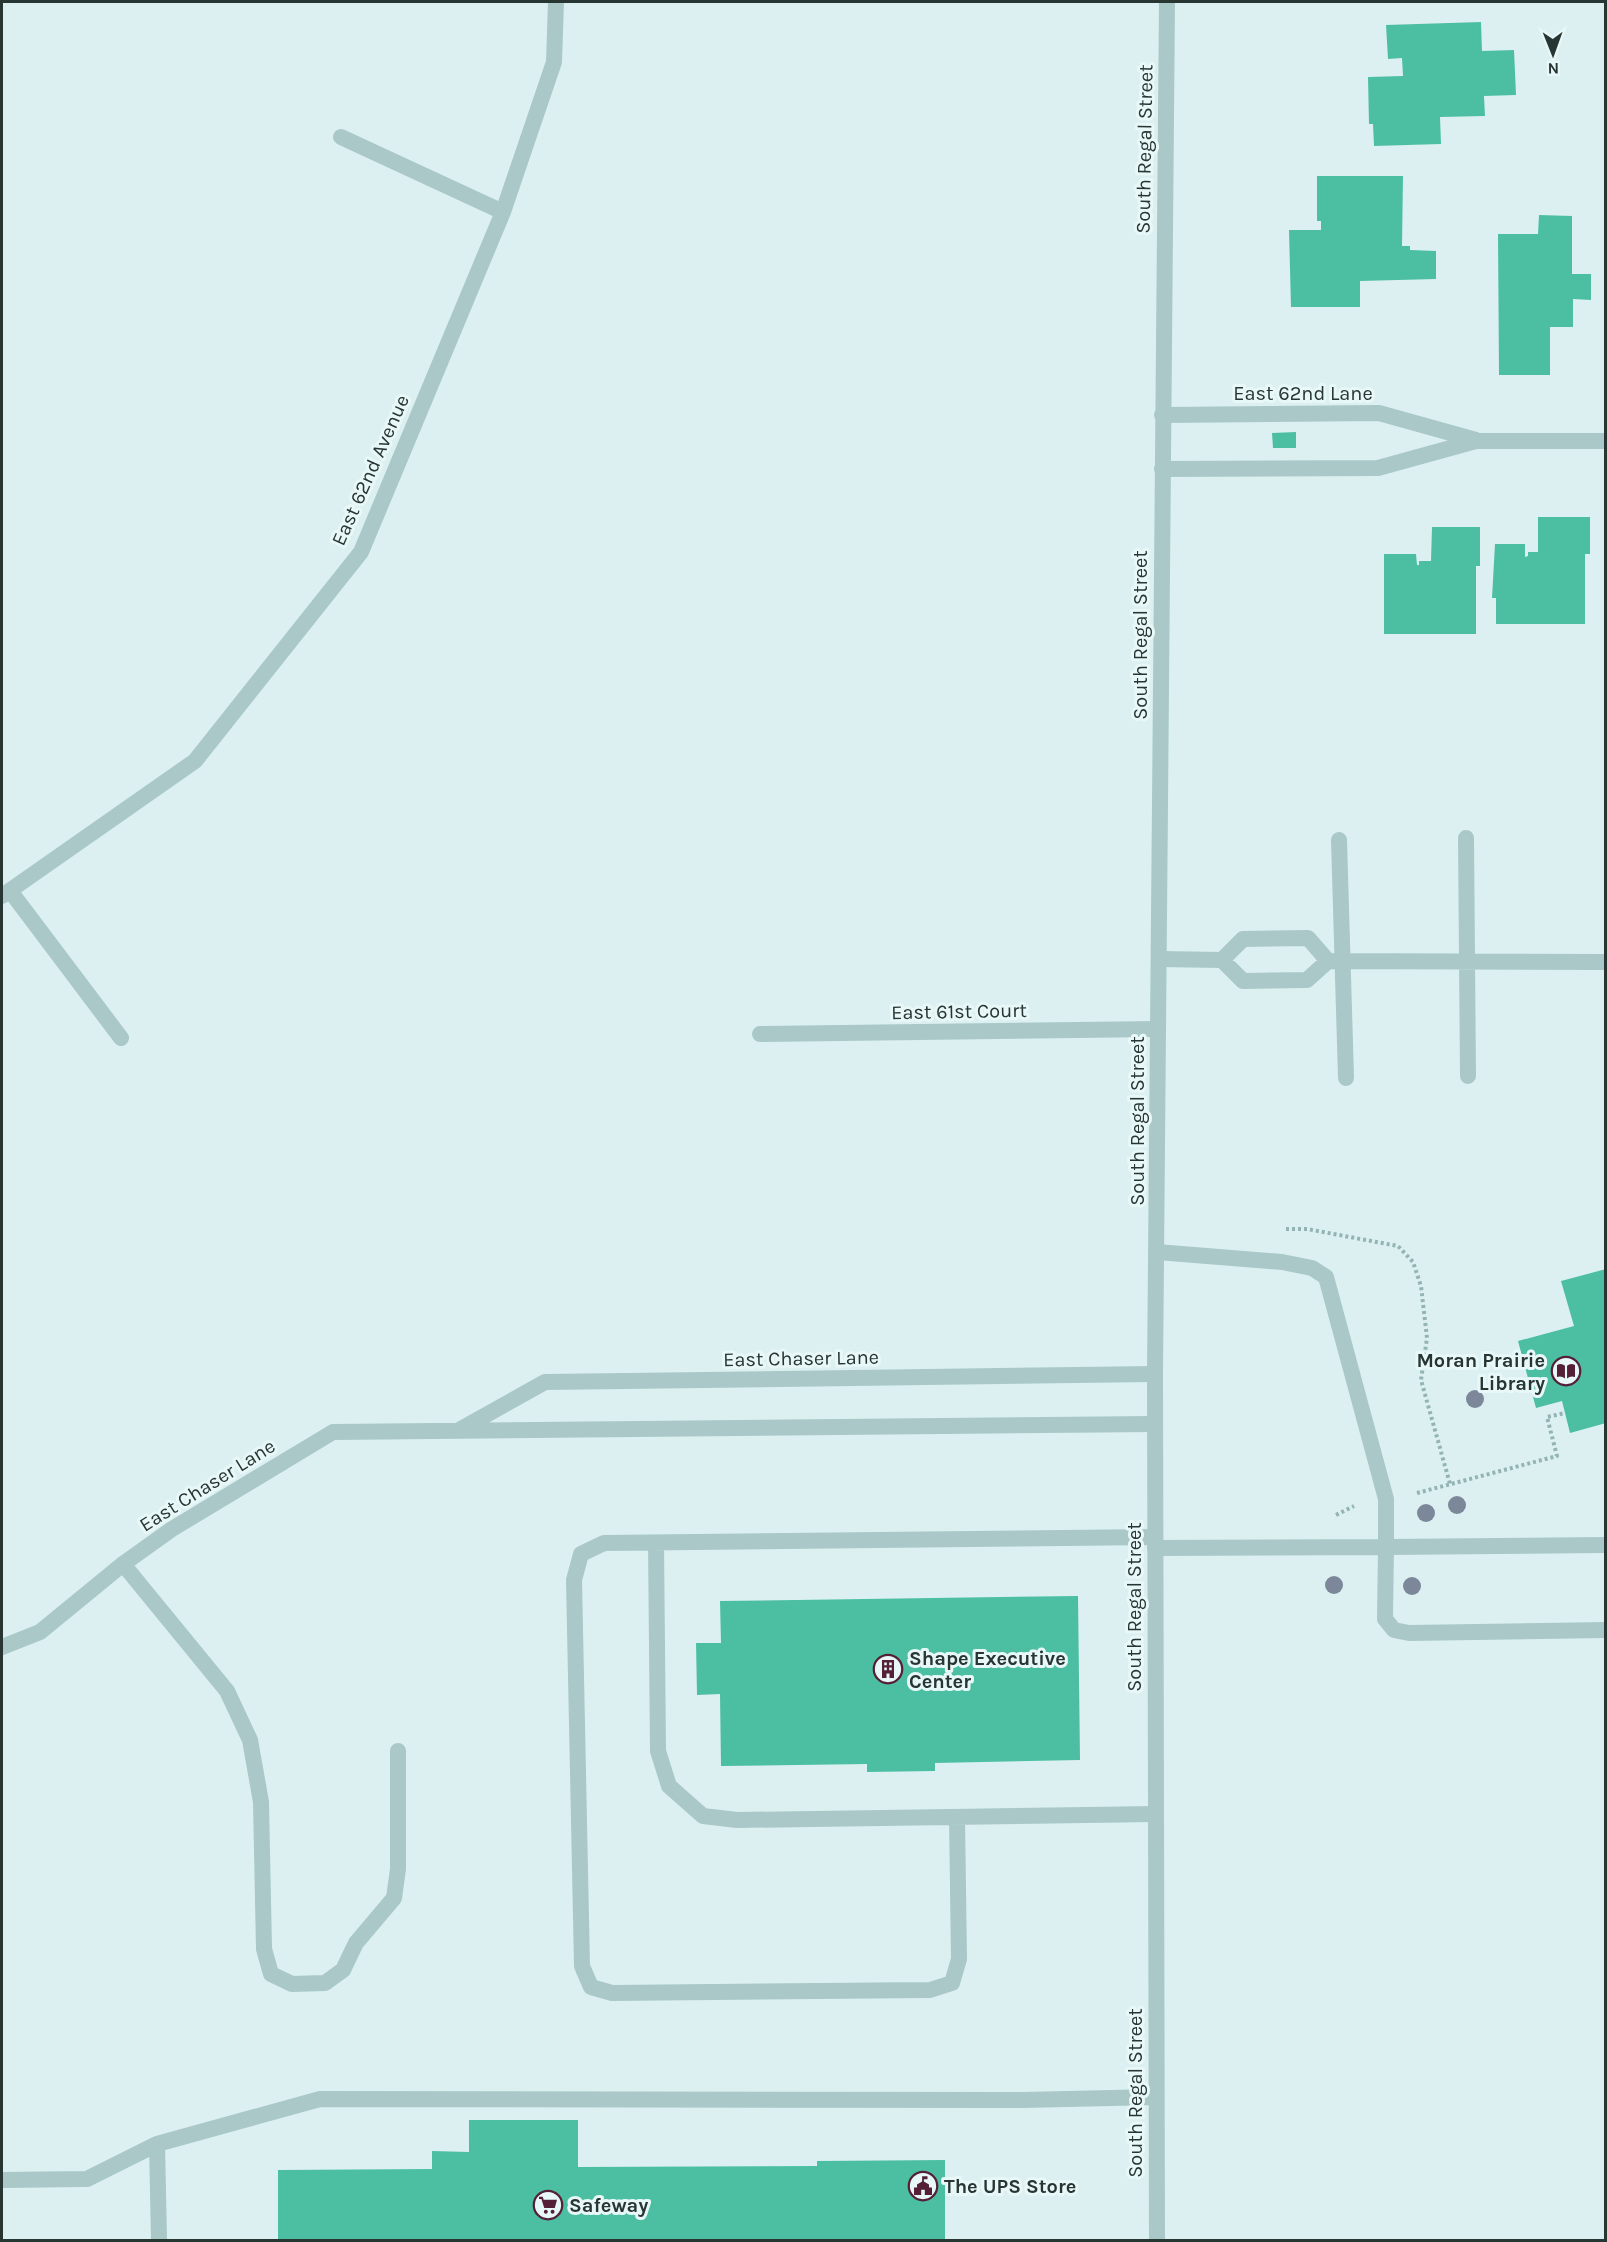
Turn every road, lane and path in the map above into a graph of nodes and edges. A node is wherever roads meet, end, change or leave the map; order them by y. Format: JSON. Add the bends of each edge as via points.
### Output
{"nodes":[{"id":1,"x":556,"y":2,"type":"edge"},
{"id":2,"x":1167,"y":2,"type":"edge"},
{"id":3,"x":341,"y":137,"type":"dead end"},
{"id":4,"x":503,"y":212,"type":"junction"},
{"id":5,"x":1162,"y":415,"type":"junction"},
{"id":6,"x":1476,"y":441,"type":"junction"},
{"id":7,"x":1605,"y":441,"type":"edge"},
{"id":8,"x":1162,"y":469,"type":"junction"},
{"id":9,"x":1466,"y":838,"type":"dead end"},
{"id":10,"x":1339,"y":840,"type":"dead end"},
{"id":11,"x":6,"y":894,"type":"edge"},
{"id":12,"x":1159,"y":959,"type":"junction"},
{"id":13,"x":1222,"y":960,"type":"junction"},
{"id":14,"x":1335,"y":961,"type":"junction"},
{"id":15,"x":1467,"y":961,"type":"junction"},
{"id":16,"x":1605,"y":962,"type":"edge"},
{"id":17,"x":1158,"y":1029,"type":"junction"},
{"id":18,"x":760,"y":1034,"type":"dead end"},
{"id":19,"x":121,"y":1038,"type":"dead end"},
{"id":20,"x":1468,"y":1076,"type":"dead end"},
{"id":21,"x":1346,"y":1078,"type":"dead end"},
{"id":22,"x":1275,"y":1228,"type":"dead end"},
{"id":23,"x":1156,"y":1252,"type":"junction"},
{"id":24,"x":1155,"y":1374,"type":"junction"},
{"id":25,"x":1565,"y":1413,"type":"dead end"},
{"id":26,"x":1155,"y":1424,"type":"junction"},
{"id":27,"x":459,"y":1429,"type":"junction"},
{"id":28,"x":1450,"y":1484,"type":"junction"},
{"id":29,"x":1413,"y":1494,"type":"dead end"},
{"id":30,"x":1155,"y":1542,"type":"junction"},
{"id":31,"x":656,"y":1543,"type":"junction"},
{"id":32,"x":1605,"y":1545,"type":"edge"},
{"id":33,"x":1386,"y":1547,"type":"junction"},
{"id":34,"x":123,"y":1564,"type":"junction"},
{"id":35,"x":1605,"y":1630,"type":"edge"},
{"id":36,"x":2,"y":1647,"type":"edge"},
{"id":37,"x":398,"y":1751,"type":"dead end"},
{"id":38,"x":1156,"y":1814,"type":"junction"},
{"id":39,"x":957,"y":1817,"type":"junction"},
{"id":40,"x":1156,"y":2097,"type":"junction"},
{"id":41,"x":157,"y":2144,"type":"junction"},
{"id":42,"x":2,"y":2180,"type":"edge"},
{"id":43,"x":159,"y":2241,"type":"edge"},
{"id":44,"x":1157,"y":2241,"type":"edge"}],
"edges":[{"from":1,"to":4,"type":"street","name":"East 62nd Avenue","via":[[554,62]]},
{"from":2,"to":5,"type":"street","name":"South Regal Street"},
{"from":3,"to":4,"type":"street"},
{"from":4,"to":11,"type":"street","name":"East 62nd Avenue","via":[[361,552],[195,761]]},
{"from":5,"to":6,"type":"street","name":"East 62nd Lane","via":[[1379,413]]},
{"from":5,"to":8,"type":"street","name":"South Regal Street"},
{"from":6,"to":7,"type":"street","name":"East 62nd Lane"},
{"from":6,"to":8,"type":"street","name":"East 62nd Lane","via":[[1378,468]]},
{"from":8,"to":12,"type":"street","name":"South Regal Street"},
{"from":9,"to":15,"type":"street"},
{"from":10,"to":14,"type":"street"},
{"from":11,"to":19,"type":"street"},
{"from":12,"to":13,"type":"street"},
{"from":12,"to":17,"type":"street","name":"South Regal Street"},
{"from":13,"to":14,"type":"street","via":[[1243,981],[1307,980]]},
{"from":13,"to":14,"type":"street","via":[[1243,939],[1308,938]]},
{"from":14,"to":15,"type":"street"},
{"from":14,"to":21,"type":"street"},
{"from":15,"to":16,"type":"street"},
{"from":15,"to":20,"type":"street"},
{"from":17,"to":18,"type":"street","name":"East 61st Court"},
{"from":17,"to":23,"type":"street","name":"South Regal Street"},
{"from":22,"to":28,"type":"path","via":[[1307,1229],[1398,1246],[1413,1262],[1421,1287],[1427,1338],[1421,1380]]},
{"from":23,"to":24,"type":"street","name":"South Regal Street"},
{"from":23,"to":33,"type":"street","via":[[1282,1262],[1312,1268],[1326,1277],[1386,1499]]},
{"from":24,"to":26,"type":"street","name":"South Regal Street"},
{"from":24,"to":27,"type":"street","name":"East Chaser Lane","via":[[544,1382]]},
{"from":25,"to":28,"type":"path","via":[[1547,1417],[1557,1456]]},
{"from":26,"to":27,"type":"street","name":"East Chaser Lane"},
{"from":26,"to":30,"type":"street","name":"South Regal Street"},
{"from":27,"to":34,"type":"street","name":"East Chaser Lane","via":[[333,1432],[172,1529]]},
{"from":28,"to":29,"type":"path"},
{"from":30,"to":31,"type":"street"},
{"from":30,"to":33,"type":"street"},
{"from":30,"to":38,"type":"street","name":"South Regal Street"},
{"from":31,"to":39,"type":"street","via":[[658,1751],[669,1786],[703,1816],[736,1820]]},
{"from":31,"to":39,"type":"street","via":[[604,1544],[581,1554],[574,1580],[582,1966],[591,1987],[612,1993],[930,1990],[952,1983],[959,1959]]},
{"from":32,"to":33,"type":"street"},
{"from":33,"to":35,"type":"street","via":[[1385,1619],[1394,1630]]},
{"from":34,"to":36,"type":"street","name":"East Chaser Lane","via":[[40,1632]]},
{"from":34,"to":37,"type":"street","via":[[227,1691],[250,1740],[261,1802],[264,1949],[271,1974],[292,1984],[325,1983],[343,1970],[356,1943],[394,1898],[398,1869]]},
{"from":38,"to":39,"type":"street"},
{"from":38,"to":40,"type":"street","name":"South Regal Street"},
{"from":40,"to":41,"type":"street","via":[[320,2099]]},
{"from":40,"to":44,"type":"street","name":"South Regal Street"},
{"from":41,"to":42,"type":"street","via":[[87,2179]]},
{"from":41,"to":43,"type":"street"}]}
